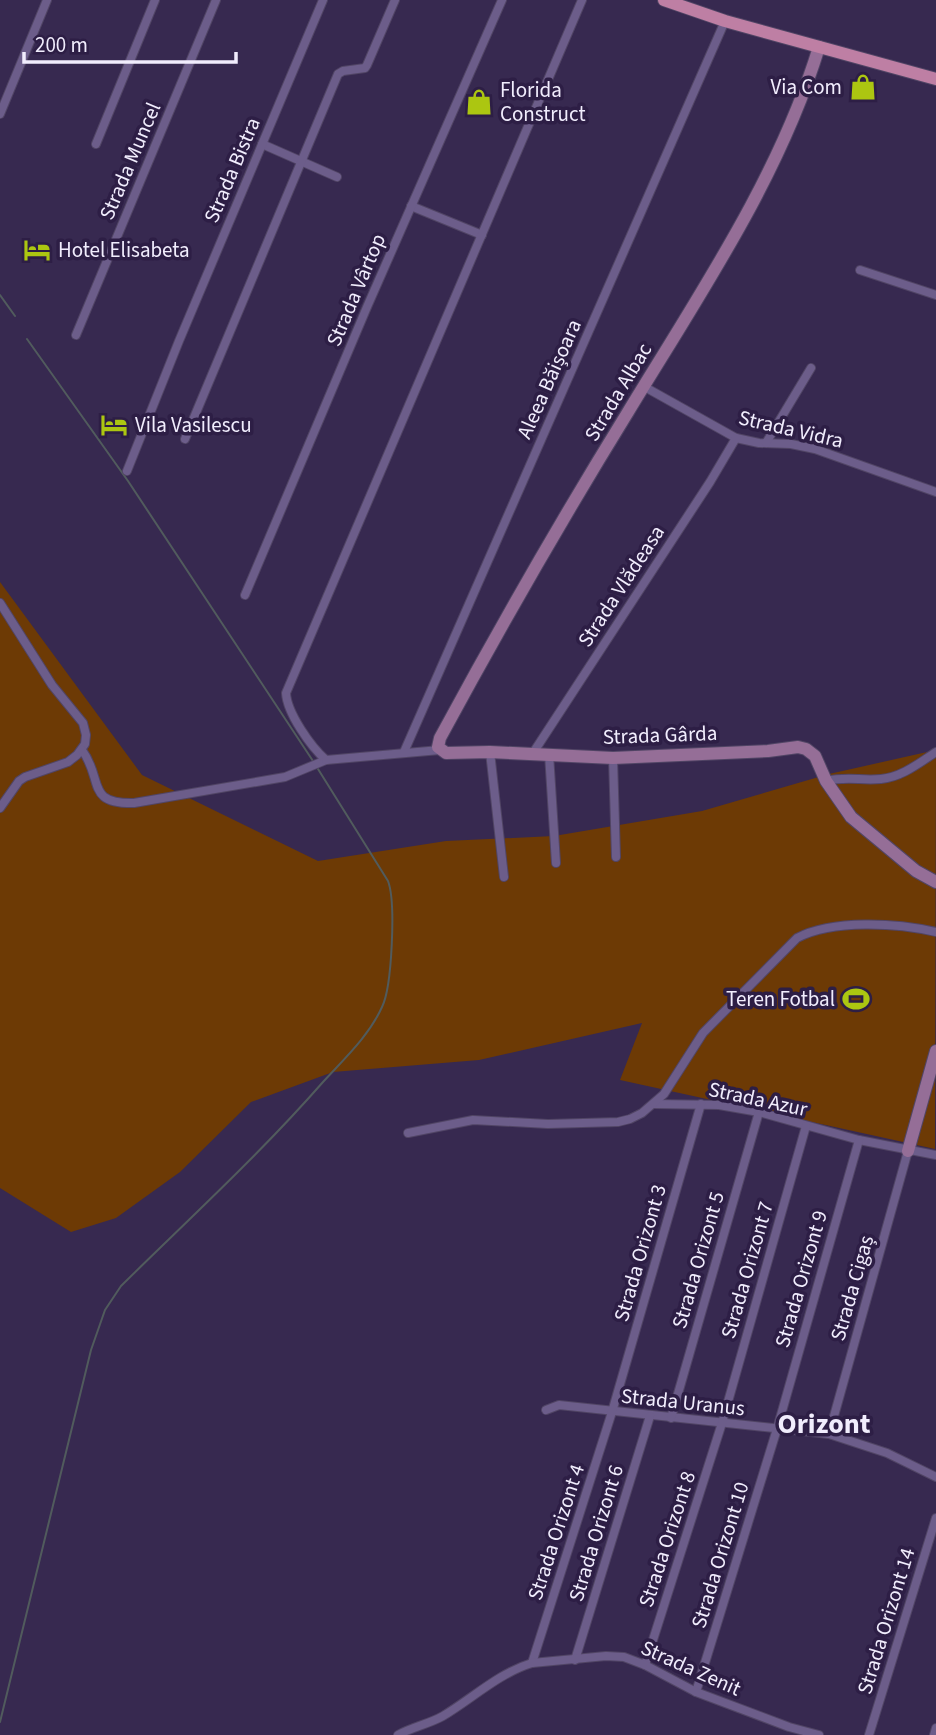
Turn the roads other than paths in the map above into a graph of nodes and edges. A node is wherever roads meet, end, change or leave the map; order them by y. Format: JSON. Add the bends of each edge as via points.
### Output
{"nodes":[{"id":1,"x":47,"y":0,"type":"edge"},
{"id":2,"x":155,"y":0,"type":"edge"},
{"id":3,"x":216,"y":0,"type":"edge"},
{"id":4,"x":323,"y":0,"type":"edge"},
{"id":5,"x":396,"y":0,"type":"edge"},
{"id":6,"x":502,"y":0,"type":"edge"},
{"id":7,"x":582,"y":0,"type":"edge"},
{"id":8,"x":664,"y":0,"type":"edge"},
{"id":9,"x":725,"y":21,"type":"junction"},
{"id":10,"x":820,"y":47,"type":"junction"},
{"id":11,"x":936,"y":79,"type":"edge"},
{"id":12,"x":0,"y":114,"type":"edge"},
{"id":13,"x":96,"y":144,"type":"dead end"},
{"id":14,"x":262,"y":144,"type":"junction"},
{"id":15,"x":302,"y":162,"type":"junction"},
{"id":16,"x":337,"y":177,"type":"dead end"},
{"id":17,"x":411,"y":206,"type":"junction"},
{"id":18,"x":482,"y":234,"type":"junction"},
{"id":19,"x":860,"y":270,"type":"dead end"},
{"id":20,"x":936,"y":295,"type":"edge"},
{"id":21,"x":76,"y":335,"type":"dead end"},
{"id":22,"x":811,"y":368,"type":"dead end"},
{"id":23,"x":643,"y":386,"type":"junction"},
{"id":24,"x":736,"y":438,"type":"junction"},
{"id":25,"x":185,"y":439,"type":"dead end"},
{"id":26,"x":766,"y":443,"type":"junction"},
{"id":27,"x":127,"y":471,"type":"dead end"},
{"id":28,"x":936,"y":492,"type":"edge"},
{"id":29,"x":245,"y":595,"type":"dead end"},
{"id":30,"x":0,"y":603,"type":"edge"},
{"id":31,"x":82,"y":750,"type":"junction"},
{"id":32,"x":440,"y":750,"type":"junction"},
{"id":33,"x":404,"y":752,"type":"junction"},
{"id":34,"x":490,"y":752,"type":"junction"},
{"id":35,"x":936,"y":752,"type":"edge"},
{"id":36,"x":533,"y":754,"type":"junction"},
{"id":37,"x":549,"y":754,"type":"junction"},
{"id":38,"x":613,"y":758,"type":"junction"},
{"id":39,"x":324,"y":762,"type":"junction"},
{"id":40,"x":826,"y":781,"type":"junction"},
{"id":41,"x":0,"y":808,"type":"edge"},
{"id":42,"x":616,"y":857,"type":"dead end"},
{"id":43,"x":556,"y":863,"type":"dead end"},
{"id":44,"x":504,"y":877,"type":"dead end"},
{"id":45,"x":936,"y":882,"type":"edge"},
{"id":46,"x":936,"y":932,"type":"edge"},
{"id":47,"x":936,"y":1051,"type":"edge"},
{"id":48,"x":653,"y":1104,"type":"junction"},
{"id":49,"x":701,"y":1104,"type":"junction"},
{"id":50,"x":759,"y":1112,"type":"junction"},
{"id":51,"x":806,"y":1126,"type":"junction"},
{"id":52,"x":408,"y":1133,"type":"dead end"},
{"id":53,"x":859,"y":1140,"type":"junction"},
{"id":54,"x":908,"y":1151,"type":"junction"},
{"id":55,"x":936,"y":1155,"type":"edge"},
{"id":56,"x":545,"y":1410,"type":"dead end"},
{"id":57,"x":612,"y":1412,"type":"junction"},
{"id":58,"x":650,"y":1416,"type":"junction"},
{"id":59,"x":671,"y":1418,"type":"junction"},
{"id":60,"x":722,"y":1423,"type":"junction"},
{"id":61,"x":777,"y":1429,"type":"junction"},
{"id":62,"x":830,"y":1434,"type":"junction"},
{"id":63,"x":936,"y":1476,"type":"edge"},
{"id":64,"x":936,"y":1518,"type":"edge"},
{"id":65,"x":575,"y":1660,"type":"junction"},
{"id":66,"x":532,"y":1663,"type":"junction"},
{"id":67,"x":645,"y":1665,"type":"junction"},
{"id":68,"x":696,"y":1692,"type":"junction"},
{"id":69,"x":936,"y":1728,"type":"edge"},
{"id":70,"x":398,"y":1735,"type":"edge"},
{"id":71,"x":819,"y":1735,"type":"edge"},
{"id":72,"x":869,"y":1735,"type":"edge"},
{"id":73,"x":934,"y":1735,"type":"edge"}],
"edges":[{"from":1,"to":12,"type":"street"},
{"from":2,"to":13,"type":"street"},
{"from":3,"to":21,"type":"street","name":"Strada Muncel"},
{"from":4,"to":14,"type":"street","name":"Strada Bistra"},
{"from":5,"to":15,"type":"street","via":[[368,65],[338,74]]},
{"from":6,"to":17,"type":"street","name":"Strada Vârtop"},
{"from":7,"to":18,"type":"street"},
{"from":8,"to":9,"type":"main road"},
{"from":9,"to":10,"type":"main road"},
{"from":9,"to":33,"type":"street","name":"Aleea Băișoara"},
{"from":10,"to":11,"type":"main road"},
{"from":10,"to":23,"type":"street","name":"Strada Albac","via":[[803,99],[771,167]]},
{"from":14,"to":15,"type":"street"},
{"from":14,"to":27,"type":"street","name":"Strada Bistra"},
{"from":15,"to":16,"type":"street"},
{"from":15,"to":25,"type":"street"},
{"from":17,"to":18,"type":"street"},
{"from":17,"to":29,"type":"street","name":"Strada Vârtop"},
{"from":18,"to":39,"type":"street","via":[[286,693],[286,702]]},
{"from":19,"to":20,"type":"street"},
{"from":22,"to":26,"type":"street"},
{"from":23,"to":24,"type":"street","name":"Strada Vidra"},
{"from":23,"to":32,"type":"street","name":"Strada Albac","via":[[517,596],[440,737]]},
{"from":24,"to":26,"type":"street","name":"Strada Vidra"},
{"from":24,"to":36,"type":"street","name":"Strada Vlădeasa"},
{"from":26,"to":28,"type":"street","name":"Strada Vidra","via":[[816,449]]},
{"from":30,"to":31,"type":"street","name":"Strada Gârda","via":[[82,723],[86,735]]},
{"from":31,"to":39,"type":"street","name":"Strada Gârda","via":[[98,791],[115,803],[285,777]]},
{"from":31,"to":41,"type":"street","via":[[68,762],[25,777]]},
{"from":32,"to":33,"type":"street","name":"Strada Gârda"},
{"from":32,"to":34,"type":"street","name":"Strada Gârda"},
{"from":33,"to":39,"type":"street","name":"Strada Gârda"},
{"from":34,"to":36,"type":"street","name":"Strada Gârda"},
{"from":34,"to":44,"type":"street"},
{"from":35,"to":40,"type":"street","via":[[885,779]]},
{"from":36,"to":37,"type":"street","name":"Strada Gârda"},
{"from":37,"to":38,"type":"street","name":"Strada Gârda"},
{"from":37,"to":43,"type":"street"},
{"from":38,"to":40,"type":"street","name":"Strada Gârda","via":[[799,747],[814,755]]},
{"from":38,"to":42,"type":"street"},
{"from":40,"to":45,"type":"street","name":"Strada Gârda","via":[[850,817]]},
{"from":46,"to":48,"type":"street","via":[[867,924],[816,930],[797,938],[703,1033]]},
{"from":47,"to":54,"type":"street"},
{"from":48,"to":49,"type":"street","name":"Strada Azur"},
{"from":48,"to":52,"type":"street","name":"Strada Azur","via":[[618,1122],[473,1120]]},
{"from":49,"to":50,"type":"street","name":"Strada Azur"},
{"from":49,"to":57,"type":"street","name":"Strada Orizont 3"},
{"from":50,"to":51,"type":"street","name":"Strada Azur"},
{"from":50,"to":59,"type":"street","name":"Strada Orizont 5"},
{"from":51,"to":53,"type":"street","name":"Strada Azur"},
{"from":51,"to":60,"type":"street","name":"Strada Orizont 7"},
{"from":53,"to":54,"type":"street","name":"Strada Azur"},
{"from":53,"to":61,"type":"street","name":"Strada Orizont 9"},
{"from":54,"to":55,"type":"street","name":"Strada Azur"},
{"from":54,"to":62,"type":"street","name":"Strada Cigaș"},
{"from":56,"to":57,"type":"street","name":"Strada Uranus","via":[[559,1405]]},
{"from":57,"to":58,"type":"street","name":"Strada Uranus"},
{"from":57,"to":66,"type":"street","name":"Strada Orizont 4"},
{"from":58,"to":59,"type":"street","name":"Strada Uranus"},
{"from":58,"to":65,"type":"street","name":"Strada Orizont 6"},
{"from":59,"to":60,"type":"street","name":"Strada Uranus"},
{"from":60,"to":61,"type":"street","name":"Strada Uranus"},
{"from":60,"to":67,"type":"street","name":"Strada Orizont 8"},
{"from":61,"to":62,"type":"street","name":"Strada Uranus"},
{"from":61,"to":68,"type":"street","name":"Strada Orizont 10"},
{"from":62,"to":63,"type":"street","name":"Strada Uranus"},
{"from":64,"to":72,"type":"street","name":"Strada Orizont 14"},
{"from":65,"to":66,"type":"street","name":"Strada Zenit"},
{"from":65,"to":67,"type":"street","name":"Strada Zenit","via":[[614,1655]]},
{"from":66,"to":70,"type":"street","name":"Strada Zenit","via":[[442,1716]]},
{"from":67,"to":68,"type":"street","name":"Strada Zenit"},
{"from":68,"to":71,"type":"street","name":"Strada Zenit"},
{"from":69,"to":73,"type":"street"}]}
